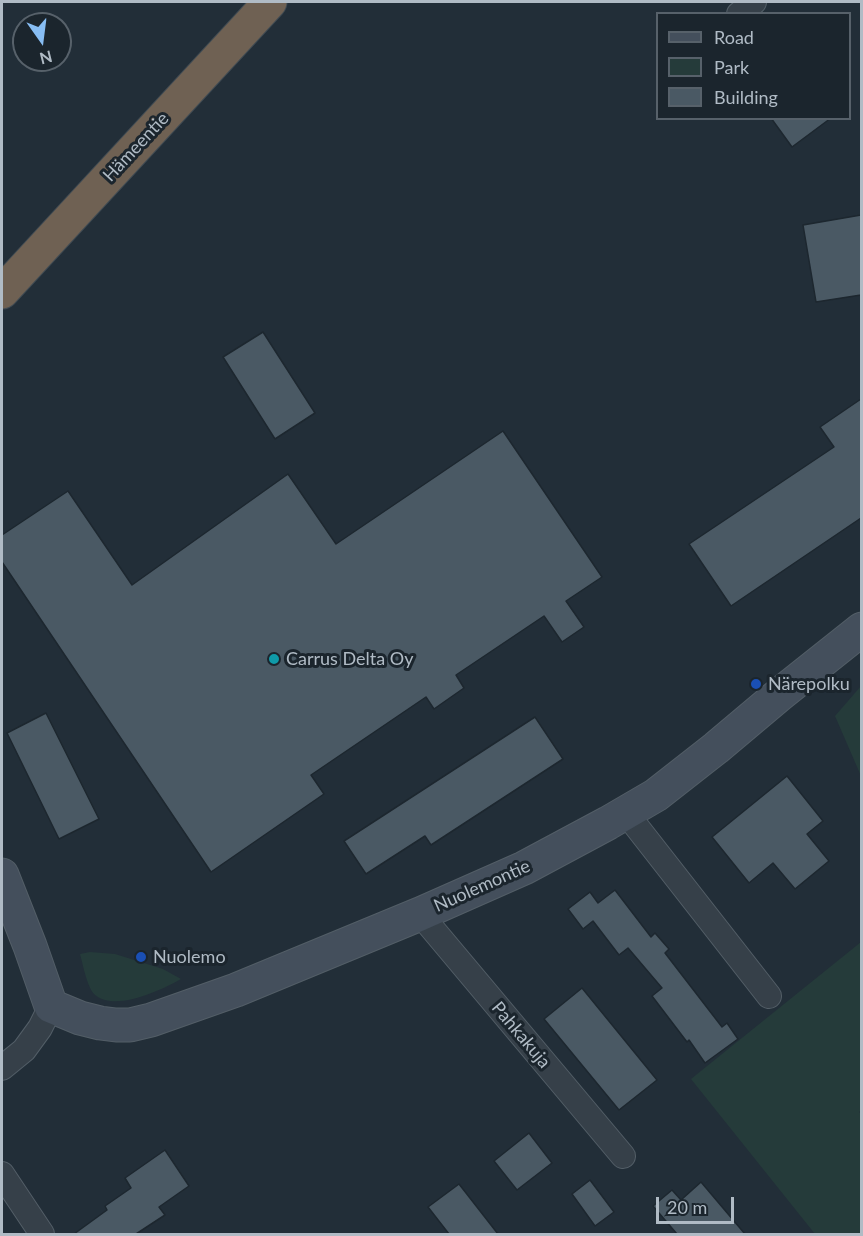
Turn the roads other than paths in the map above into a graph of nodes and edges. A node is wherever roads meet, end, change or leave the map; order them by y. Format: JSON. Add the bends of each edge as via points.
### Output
{"nodes":[{"id":1,"x":270,"y":2,"type":"edge"},
{"id":2,"x":754,"y":2,"type":"edge"},
{"id":3,"x":742,"y":12,"type":"edge"},
{"id":4,"x":2,"y":292,"type":"edge"},
{"id":5,"x":861,"y":629,"type":"edge"},
{"id":6,"x":626,"y":813,"type":"junction"},
{"id":7,"x":2,"y":875,"type":"edge"},
{"id":8,"x":420,"y":914,"type":"junction"},
{"id":9,"x":769,"y":996,"type":"dead end"},
{"id":10,"x":51,"y":1006,"type":"junction"},
{"id":11,"x":2,"y":1068,"type":"edge"},
{"id":12,"x":623,"y":1156,"type":"dead end"},
{"id":13,"x":2,"y":1174,"type":"edge"},
{"id":14,"x":42,"y":1234,"type":"edge"}],
"edges":[{"from":1,"to":4,"type":"highway","name":"Hämeentie"},
{"from":2,"to":3,"type":"street"},
{"from":5,"to":6,"type":"street","name":"Nuolemontie","via":[[656,795]]},
{"from":6,"to":8,"type":"street","name":"Nuolemontie","via":[[524,868]]},
{"from":6,"to":9,"type":"street"},
{"from":7,"to":10,"type":"street"},
{"from":8,"to":10,"type":"street","name":"Nuolemontie","via":[[236,990],[151,1020],[100,1023]]},
{"from":8,"to":12,"type":"street","name":"Pahkakuja"},
{"from":10,"to":11,"type":"street","via":[[24,1050]]},
{"from":13,"to":14,"type":"street"}]}
